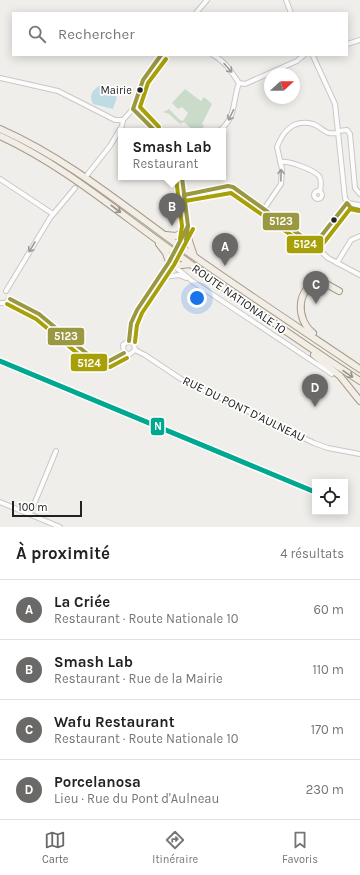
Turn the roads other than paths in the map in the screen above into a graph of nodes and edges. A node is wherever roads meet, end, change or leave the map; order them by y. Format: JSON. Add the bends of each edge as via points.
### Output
{"nodes":[{"id":1,"x":207,"y":0,"type":"edge"},
{"id":2,"x":286,"y":0,"type":"edge"},
{"id":3,"x":197,"y":12,"type":"edge"},
{"id":4,"x":291,"y":12,"type":"edge"},
{"id":5,"x":360,"y":40,"type":"edge"},
{"id":6,"x":348,"y":44,"type":"edge"},
{"id":7,"x":160,"y":56,"type":"edge"},
{"id":8,"x":215,"y":56,"type":"edge"},
{"id":9,"x":303,"y":56,"type":"edge"},
{"id":10,"x":314,"y":56,"type":"edge"},
{"id":11,"x":0,"y":78,"type":"edge"},
{"id":12,"x":239,"y":83,"type":"junction"},
{"id":13,"x":133,"y":109,"type":"junction"},
{"id":14,"x":123,"y":120,"type":"junction"},
{"id":15,"x":121,"y":128,"type":"edge"},
{"id":16,"x":152,"y":128,"type":"edge"},
{"id":17,"x":221,"y":128,"type":"edge"},
{"id":18,"x":0,"y":129,"type":"edge"},
{"id":19,"x":338,"y":132,"type":"junction"},
{"id":20,"x":118,"y":133,"type":"edge"},
{"id":21,"x":0,"y":136,"type":"edge"},
{"id":22,"x":280,"y":162,"type":"junction"},
{"id":23,"x":87,"y":175,"type":"dead end"},
{"id":24,"x":0,"y":179,"type":"edge"},
{"id":25,"x":182,"y":180,"type":"edge"},
{"id":26,"x":75,"y":188,"type":"dead end"},
{"id":27,"x":320,"y":191,"type":"dead end"},
{"id":28,"x":360,"y":194,"type":"edge"},
{"id":29,"x":184,"y":195,"type":"junction"},
{"id":30,"x":347,"y":203,"type":"junction"},
{"id":31,"x":360,"y":205,"type":"edge"},
{"id":32,"x":264,"y":209,"type":"junction"},
{"id":33,"x":360,"y":210,"type":"edge"},
{"id":34,"x":53,"y":214,"type":"junction"},
{"id":35,"x":186,"y":231,"type":"junction"},
{"id":36,"x":164,"y":235,"type":"junction"},
{"id":37,"x":360,"y":236,"type":"edge"},
{"id":38,"x":155,"y":238,"type":"junction"},
{"id":39,"x":314,"y":245,"type":"junction"},
{"id":40,"x":178,"y":250,"type":"junction"},
{"id":41,"x":194,"y":256,"type":"junction"},
{"id":42,"x":204,"y":263,"type":"junction"},
{"id":43,"x":337,"y":263,"type":"junction"},
{"id":44,"x":171,"y":264,"type":"junction"},
{"id":45,"x":190,"y":264,"type":"junction"},
{"id":46,"x":360,"y":275,"type":"edge"},
{"id":47,"x":164,"y":277,"type":"junction"},
{"id":48,"x":192,"y":281,"type":"junction"},
{"id":49,"x":155,"y":285,"type":"junction"},
{"id":50,"x":0,"y":291,"type":"edge"},
{"id":51,"x":6,"y":291,"type":"junction"},
{"id":52,"x":339,"y":291,"type":"dead end"},
{"id":53,"x":10,"y":299,"type":"junction"},
{"id":54,"x":0,"y":303,"type":"edge"},
{"id":55,"x":315,"y":339,"type":"junction"},
{"id":56,"x":129,"y":341,"type":"junction"},
{"id":57,"x":304,"y":344,"type":"junction"},
{"id":58,"x":135,"y":350,"type":"junction"},
{"id":59,"x":124,"y":353,"type":"junction"},
{"id":60,"x":358,"y":367,"type":"edge"},
{"id":61,"x":360,"y":381,"type":"edge"},
{"id":62,"x":347,"y":385,"type":"junction"},
{"id":63,"x":360,"y":401,"type":"edge"},
{"id":64,"x":56,"y":452,"type":"dead end"},
{"id":65,"x":360,"y":454,"type":"edge"},
{"id":66,"x":0,"y":502,"type":"edge"},
{"id":67,"x":30,"y":514,"type":"junction"},
{"id":68,"x":60,"y":527,"type":"edge"}],
"edges":[{"from":1,"to":3,"type":"street"},
{"from":2,"to":4,"type":"street"},
{"from":5,"to":6,"type":"street"},
{"from":7,"to":13,"type":"street","via":[[143,80]]},
{"from":8,"to":12,"type":"street","one_way":true},
{"from":9,"to":12,"type":"street","via":[[245,84]]},
{"from":10,"to":19,"type":"street","via":[[334,98]]},
{"from":11,"to":14,"type":"street","via":[[58,91],[115,120]]},
{"from":12,"to":17,"type":"street","one_way":true,"via":[[233,113]]},
{"from":13,"to":14,"type":"street"},
{"from":13,"to":16,"type":"street"},
{"from":14,"to":15,"type":"street"},
{"from":18,"to":36,"type":"main road","via":[[57,161]]},
{"from":19,"to":22,"type":"street","via":[[329,134],[310,124],[291,126],[285,131],[277,147]]},
{"from":19,"to":28,"type":"street","via":[[347,130],[350,134],[354,188]]},
{"from":19,"to":30,"type":"street"},
{"from":20,"to":23,"type":"street"},
{"from":21,"to":38,"type":"main road","one_way":true,"via":[[54,165]]},
{"from":22,"to":27,"type":"street","via":[[289,162],[318,175],[321,181]]},
{"from":32,"to":22,"type":"street","one_way":true,"via":[[281,184]]},
{"from":24,"to":34,"type":"street"},
{"from":25,"to":29,"type":"street"},
{"from":26,"to":34,"type":"street"},
{"from":29,"to":32,"type":"street","via":[[230,186]]},
{"from":29,"to":35,"type":"street"},
{"from":30,"to":31,"type":"street"},
{"from":30,"to":33,"type":"street","via":[[351,208]]},
{"from":30,"to":39,"type":"street"},
{"from":32,"to":39,"type":"street"},
{"from":34,"to":51,"type":"street","one_way":true},
{"from":35,"to":36,"type":"main road","via":[[176,236]]},
{"from":35,"to":40,"type":"street"},
{"from":35,"to":41,"type":"main road"},
{"from":36,"to":40,"type":"main road"},
{"from":37,"to":43,"type":"street","via":[[351,240]]},
{"from":38,"to":40,"type":"main road"},
{"from":38,"to":44,"type":"main road"},
{"from":39,"to":43,"type":"street"},
{"from":40,"to":41,"type":"main road"},
{"from":40,"to":42,"type":"main road","via":[[199,263]]},
{"from":40,"to":44,"type":"street"},
{"from":40,"to":45,"type":"main road","name":"ROUTE NATIONALE 10"},
{"from":41,"to":42,"type":"main road"},
{"from":42,"to":55,"type":"main road"},
{"from":43,"to":46,"type":"street"},
{"from":44,"to":45,"type":"main road"},
{"from":44,"to":47,"type":"street"},
{"from":44,"to":48,"type":"street"},
{"from":44,"to":49,"type":"street"},
{"from":45,"to":57,"type":"main road","name":"ROUTE NATIONALE 10"},
{"from":47,"to":48,"type":"street","via":[[180,275]]},
{"from":47,"to":49,"type":"street"},
{"from":48,"to":62,"type":"street"},
{"from":49,"to":56,"type":"street","via":[[137,310],[131,324]]},
{"from":50,"to":51,"type":"street"},
{"from":51,"to":53,"type":"street"},
{"from":52,"to":55,"type":"main road","via":[[321,281],[309,286],[303,296],[302,317]]},
{"from":53,"to":54,"type":"street"},
{"from":53,"to":59,"type":"street","via":[[38,314],[92,358],[109,361]]},
{"from":55,"to":60,"type":"main road"},
{"from":56,"to":58,"type":"street","via":[[134,344]]},
{"from":56,"to":59,"type":"street","via":[[123,345]]},
{"from":57,"to":61,"type":"main road","name":"ROUTE NATIONALE 10","one_way":true},
{"from":57,"to":62,"type":"main road","via":[[306,350],[331,368]]},
{"from":58,"to":59,"type":"street","via":[[130,354]]},
{"from":58,"to":65,"type":"street","name":"RUE DU PONT D'AULNEAU","via":[[181,379],[314,443]]},
{"from":62,"to":63,"type":"main road"},
{"from":64,"to":67,"type":"street"},
{"from":66,"to":67,"type":"street"},
{"from":67,"to":68,"type":"street"}]}
